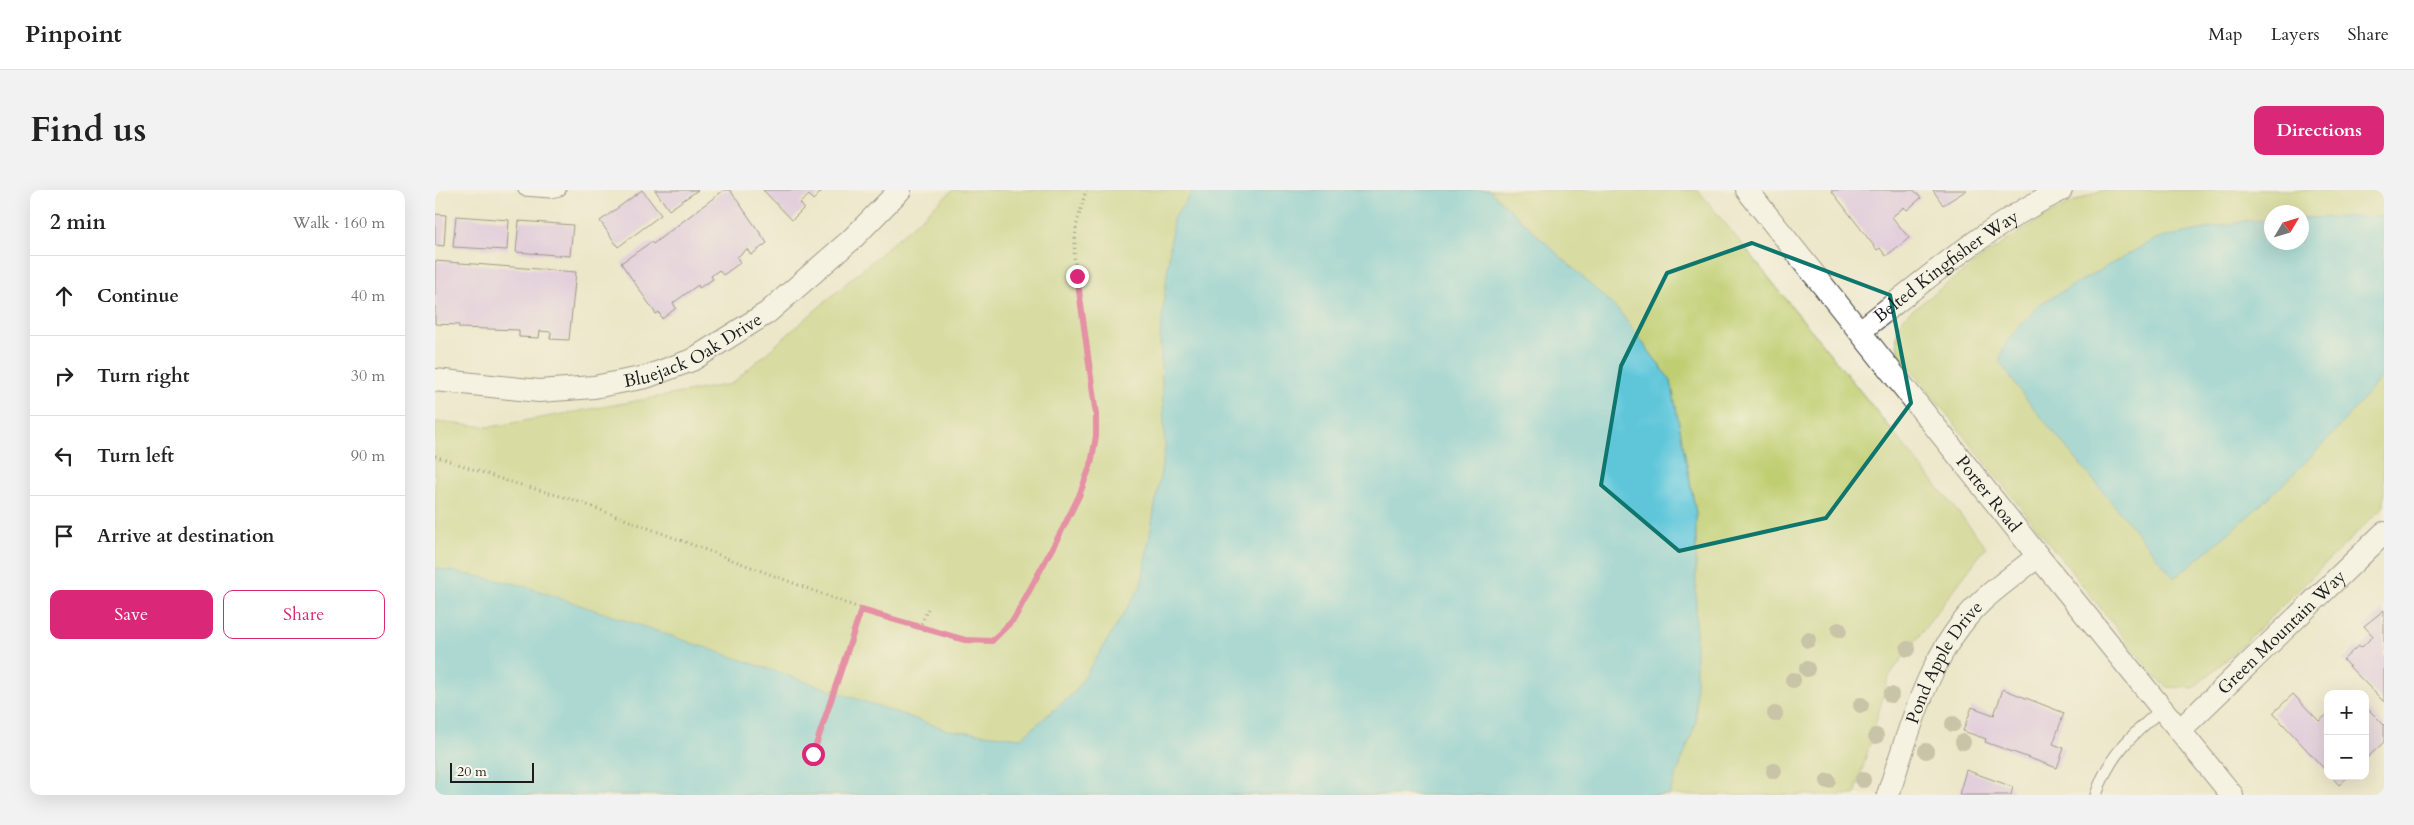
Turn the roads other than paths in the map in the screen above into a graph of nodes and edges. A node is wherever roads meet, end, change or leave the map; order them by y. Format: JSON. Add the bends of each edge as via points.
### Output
{"nodes":[{"id":1,"x":524,"y":190,"type":"edge"},
{"id":2,"x":560,"y":190,"type":"edge"},
{"id":3,"x":900,"y":190,"type":"edge"},
{"id":4,"x":1747,"y":190,"type":"edge"},
{"id":5,"x":2061,"y":190,"type":"edge"},
{"id":6,"x":1859,"y":331,"type":"junction"},
{"id":7,"x":435,"y":380,"type":"edge"},
{"id":8,"x":2384,"y":533,"type":"edge"},
{"id":9,"x":2038,"y":556,"type":"junction"},
{"id":10,"x":2162,"y":709,"type":"junction"},
{"id":11,"x":2179,"y":730,"type":"junction"},
{"id":12,"x":1888,"y":795,"type":"edge"},
{"id":13,"x":2096,"y":795,"type":"edge"},
{"id":14,"x":2232,"y":795,"type":"edge"}],
"edges":[{"from":1,"to":2,"type":"lane"},
{"from":3,"to":7,"type":"street","name":"Bluejack Oak Drive","via":[[852,239],[767,313],[692,360],[646,377],[594,387],[539,391]]},
{"from":4,"to":6,"type":"street","name":"Porter Road"},
{"from":5,"to":6,"type":"street","name":"Belted Kingfisher Way","via":[[1970,244]]},
{"from":6,"to":9,"type":"street","name":"Porter Road"},
{"from":8,"to":11,"type":"street","name":"Green Mountain Way"},
{"from":9,"to":10,"type":"street","name":"Porter Road"},
{"from":9,"to":12,"type":"street","name":"Pond Apple Drive","via":[[1981,602],[1950,639],[1917,707]]},
{"from":10,"to":11,"type":"street","name":"Porter Road"},
{"from":10,"to":13,"type":"lane","via":[[2117,750],[2101,778]]},
{"from":11,"to":14,"type":"street","name":"Porter Road"}]}
